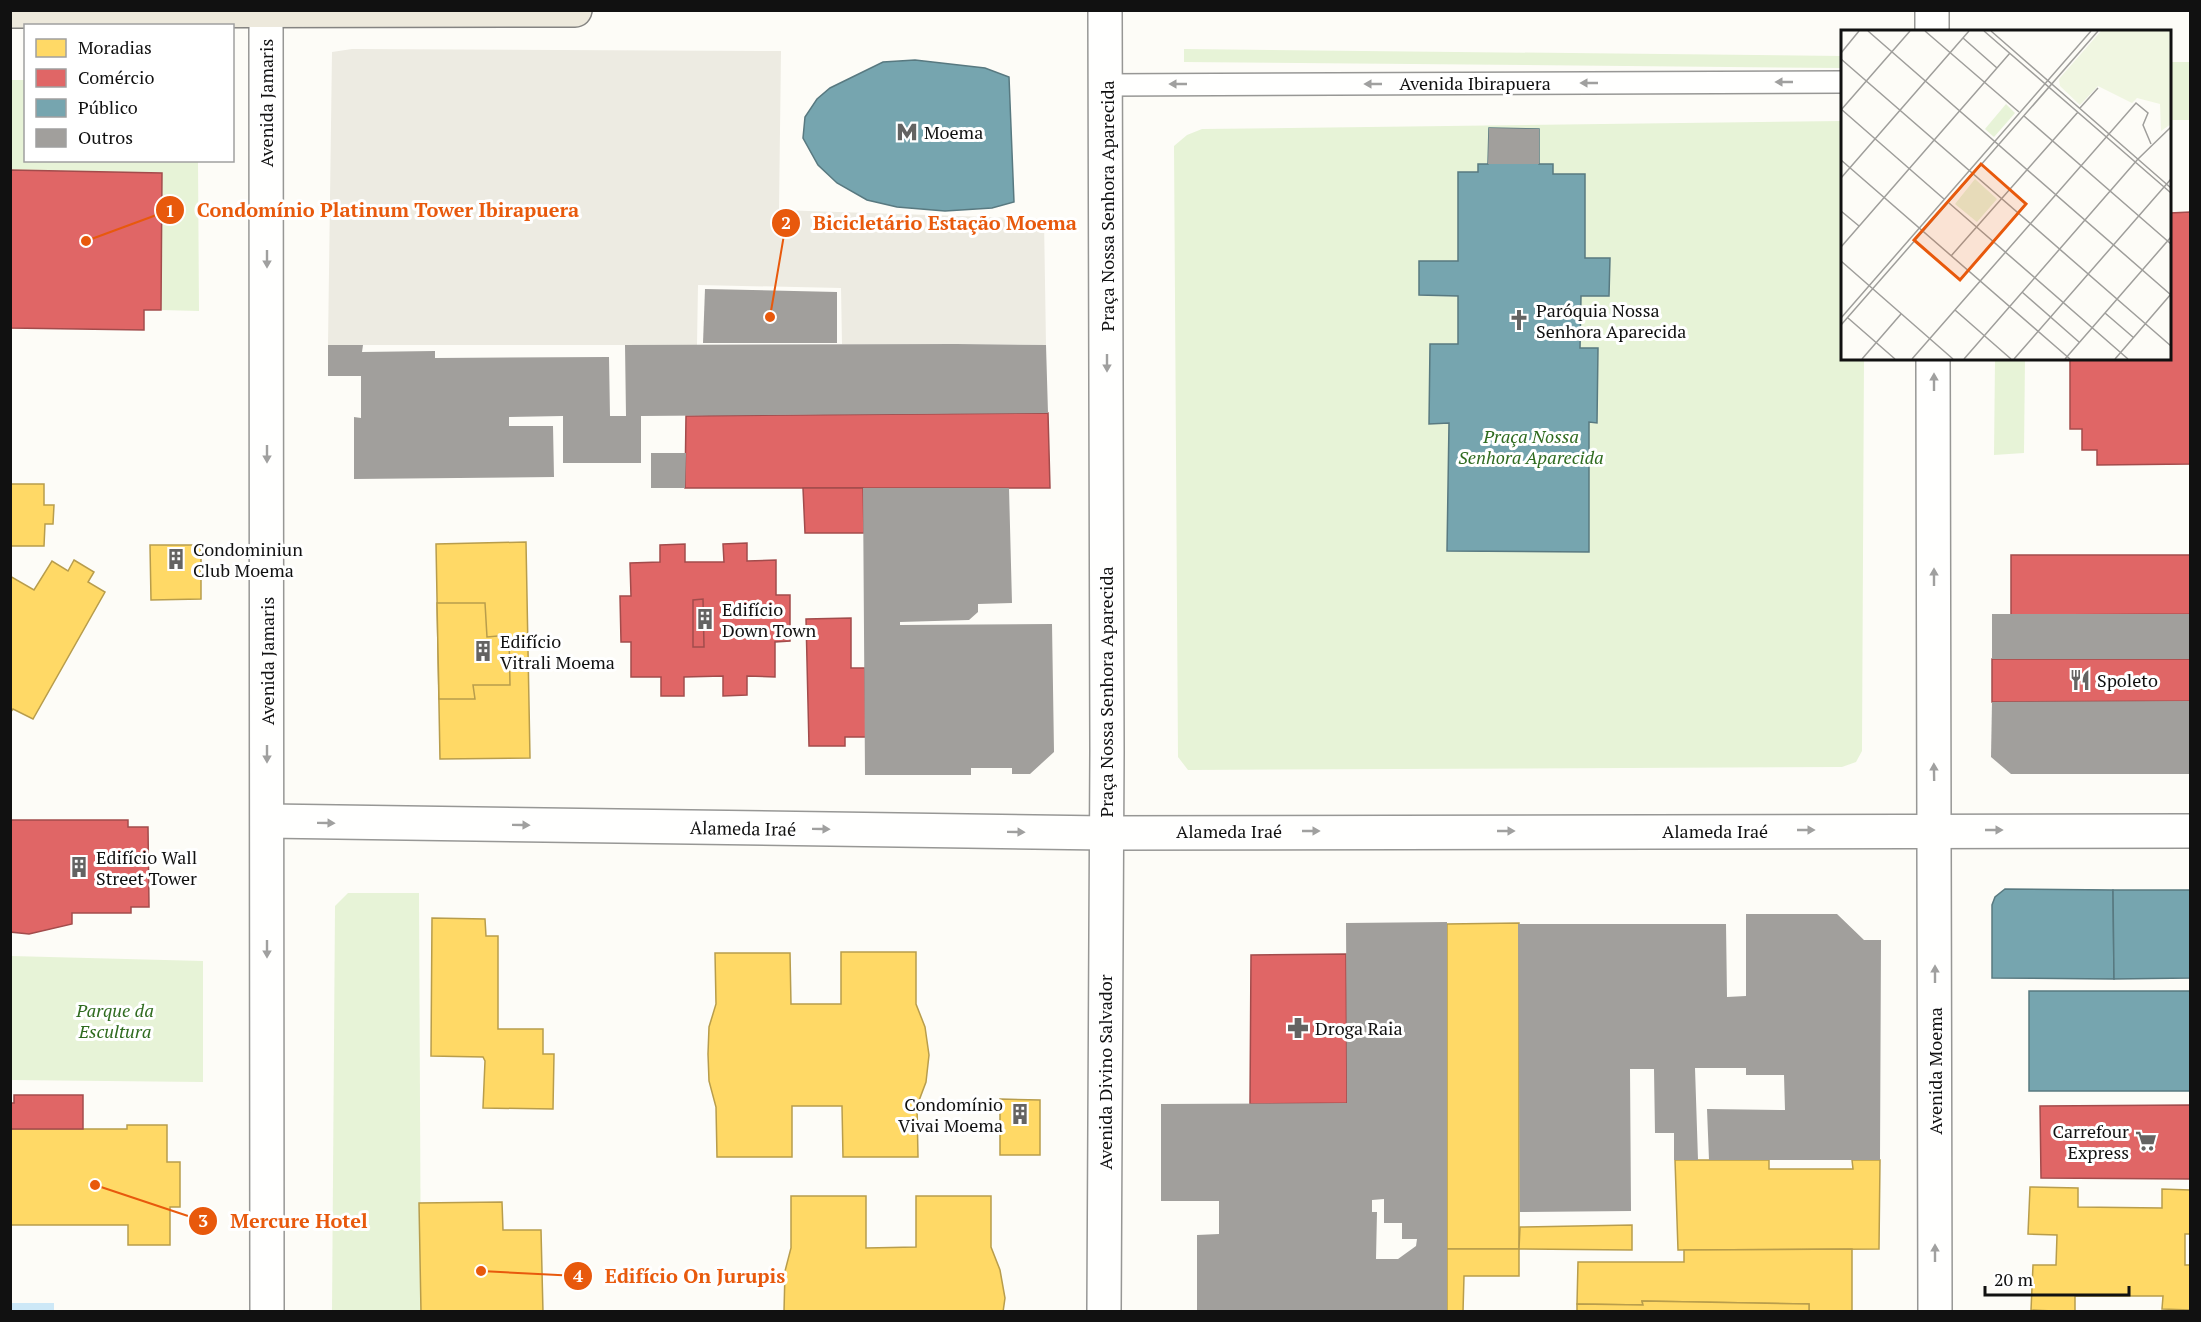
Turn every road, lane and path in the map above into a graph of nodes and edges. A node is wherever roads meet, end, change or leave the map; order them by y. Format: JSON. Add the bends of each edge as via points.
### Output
{"nodes":[{"id":1,"x":10,"y":10,"type":"edge"},
{"id":2,"x":575,"y":10,"type":"edge"},
{"id":3,"x":1106,"y":10,"type":"edge"},
{"id":4,"x":1932,"y":10,"type":"edge"},
{"id":5,"x":266,"y":11,"type":"edge"},
{"id":6,"x":1932,"y":30,"type":"edge"},
{"id":7,"x":1841,"y":82,"type":"edge"},
{"id":8,"x":1107,"y":85,"type":"junction"},
{"id":9,"x":1933,"y":360,"type":"edge"},
{"id":10,"x":268,"y":821,"type":"junction"},
{"id":11,"x":1935,"y":830,"type":"junction"},
{"id":12,"x":2190,"y":831,"type":"edge"},
{"id":13,"x":1105,"y":832,"type":"junction"},
{"id":14,"x":267,"y":1311,"type":"edge"},
{"id":15,"x":1104,"y":1311,"type":"edge"},
{"id":16,"x":1935,"y":1311,"type":"edge"}],
"edges":[{"from":1,"to":5,"type":"main road"},
{"from":2,"to":5,"type":"main road"},
{"from":3,"to":8,"type":"street","name":"Praça Nossa Senhora Aparecida"},
{"from":4,"to":6,"type":"street"},
{"from":5,"to":10,"type":"street","name":"Avenida Jamaris","one_way":true},
{"from":7,"to":8,"type":"lane","name":"Avenida Ibirapuera","one_way":true},
{"from":8,"to":13,"type":"street","name":"Praça Nossa Senhora Aparecida","one_way":true},
{"from":11,"to":9,"type":"street","one_way":true},
{"from":10,"to":13,"type":"street","name":"Alameda Iraé","one_way":true},
{"from":10,"to":14,"type":"street","name":"Avenida Jamaris","one_way":true},
{"from":11,"to":12,"type":"street","name":"Alameda Iraé","one_way":true},
{"from":13,"to":11,"type":"street","name":"Alameda Iraé","one_way":true},
{"from":16,"to":11,"type":"street","name":"Avenida Moema","one_way":true},
{"from":13,"to":15,"type":"street","name":"Avenida Divino Salvador"}]}
